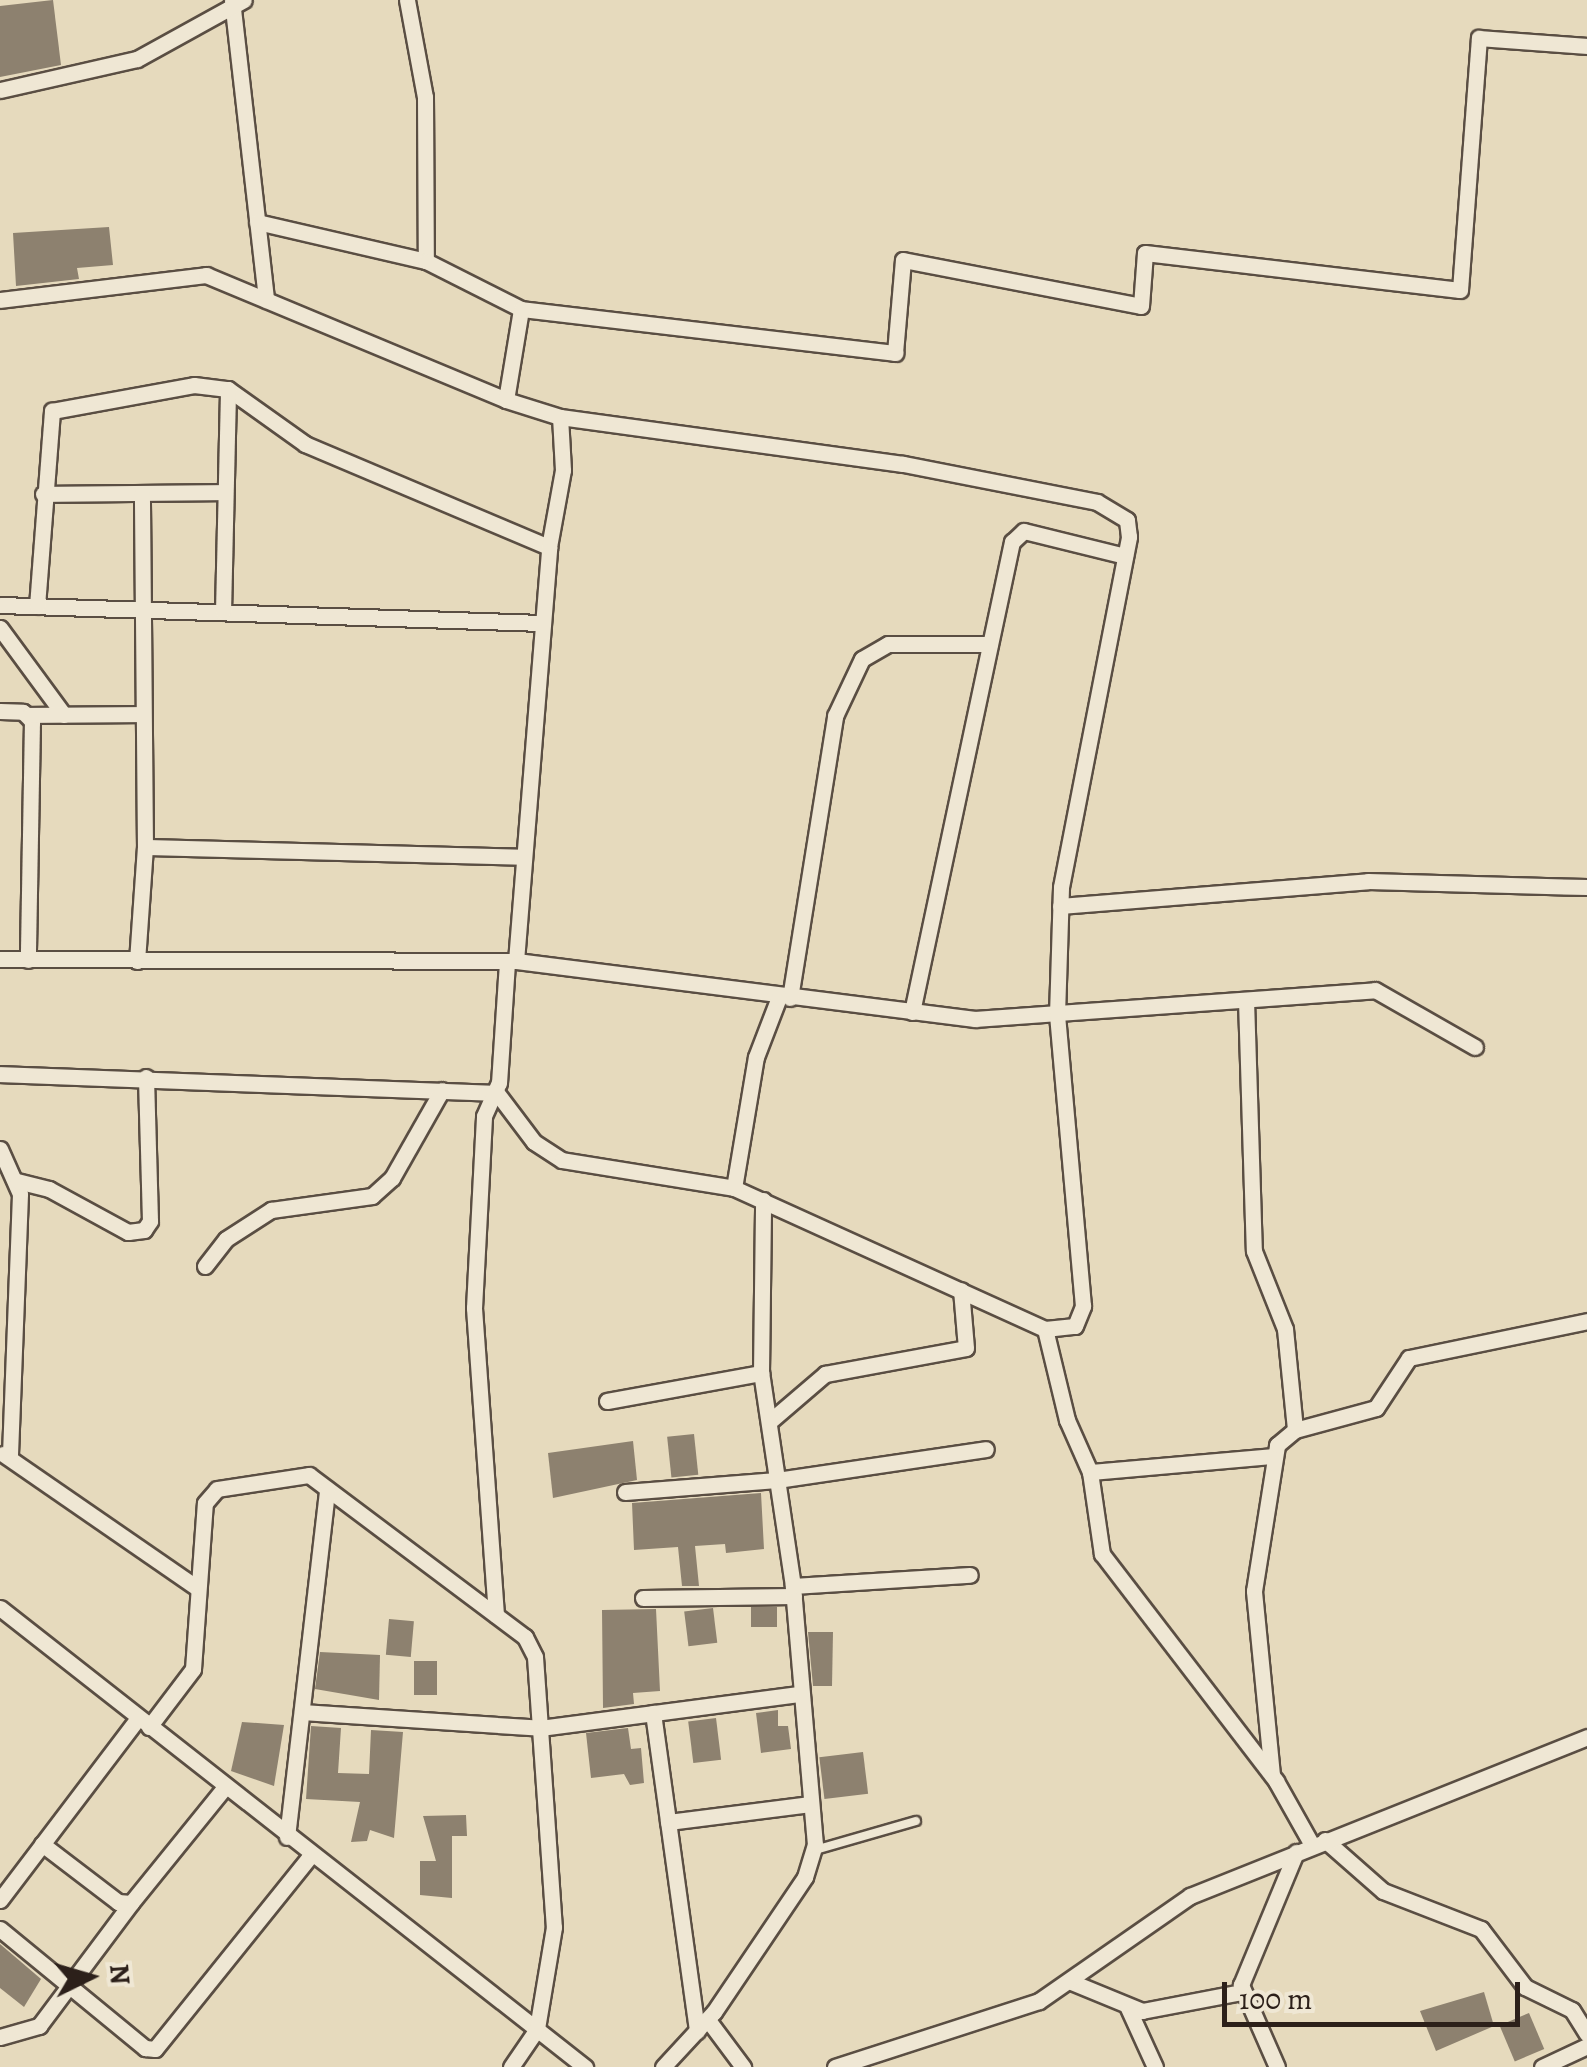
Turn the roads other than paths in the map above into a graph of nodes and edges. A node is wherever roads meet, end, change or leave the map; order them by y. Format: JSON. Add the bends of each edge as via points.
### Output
{"nodes":[{"id":1,"x":407,"y":0,"type":"edge"},
{"id":2,"x":236,"y":2,"type":"edge"},
{"id":3,"x":1587,"y":46,"type":"edge"},
{"id":4,"x":0,"y":90,"type":"edge"},
{"id":5,"x":257,"y":222,"type":"junction"},
{"id":6,"x":426,"y":262,"type":"junction"},
{"id":7,"x":0,"y":300,"type":"edge"},
{"id":8,"x":266,"y":300,"type":"junction"},
{"id":9,"x":521,"y":309,"type":"junction"},
{"id":10,"x":228,"y":389,"type":"junction"},
{"id":11,"x":506,"y":400,"type":"junction"},
{"id":12,"x":560,"y":418,"type":"junction"},
{"id":13,"x":225,"y":492,"type":"junction"},
{"id":14,"x":142,"y":493,"type":"junction"},
{"id":15,"x":43,"y":494,"type":"junction"},
{"id":16,"x":549,"y":548,"type":"junction"},
{"id":17,"x":1125,"y":556,"type":"junction"},
{"id":18,"x":0,"y":605,"type":"edge"},
{"id":19,"x":36,"y":606,"type":"junction"},
{"id":20,"x":144,"y":607,"type":"junction"},
{"id":21,"x":222,"y":612,"type":"junction"},
{"id":22,"x":543,"y":622,"type":"junction"},
{"id":23,"x":0,"y":628,"type":"edge"},
{"id":24,"x":990,"y":644,"type":"junction"},
{"id":25,"x":0,"y":710,"type":"edge"},
{"id":26,"x":142,"y":714,"type":"junction"},
{"id":27,"x":64,"y":715,"type":"junction"},
{"id":28,"x":30,"y":716,"type":"junction"},
{"id":29,"x":145,"y":847,"type":"junction"},
{"id":30,"x":524,"y":856,"type":"junction"},
{"id":31,"x":1587,"y":886,"type":"edge"},
{"id":32,"x":1060,"y":906,"type":"junction"},
{"id":33,"x":0,"y":960,"type":"edge"},
{"id":34,"x":28,"y":960,"type":"junction"},
{"id":35,"x":138,"y":961,"type":"junction"},
{"id":36,"x":511,"y":961,"type":"junction"},
{"id":37,"x":784,"y":998,"type":"junction"},
{"id":38,"x":1246,"y":1000,"type":"junction"},
{"id":39,"x":912,"y":1012,"type":"junction"},
{"id":40,"x":1057,"y":1016,"type":"junction"},
{"id":41,"x":1475,"y":1047,"type":"dead end"},
{"id":42,"x":0,"y":1074,"type":"edge"},
{"id":43,"x":146,"y":1077,"type":"junction"},
{"id":44,"x":442,"y":1090,"type":"junction"},
{"id":45,"x":497,"y":1092,"type":"junction"},
{"id":46,"x":0,"y":1149,"type":"edge"},
{"id":47,"x":17,"y":1181,"type":"junction"},
{"id":48,"x":734,"y":1188,"type":"junction"},
{"id":49,"x":763,"y":1200,"type":"junction"},
{"id":50,"x":205,"y":1266,"type":"dead end"},
{"id":51,"x":961,"y":1290,"type":"junction"},
{"id":52,"x":1587,"y":1322,"type":"edge"},
{"id":53,"x":1046,"y":1329,"type":"junction"},
{"id":54,"x":762,"y":1373,"type":"junction"},
{"id":55,"x":608,"y":1401,"type":"dead end"},
{"id":56,"x":769,"y":1422,"type":"junction"},
{"id":57,"x":1295,"y":1430,"type":"junction"},
{"id":58,"x":986,"y":1449,"type":"dead end"},
{"id":59,"x":5,"y":1455,"type":"edge"},
{"id":60,"x":1272,"y":1456,"type":"junction"},
{"id":61,"x":1090,"y":1472,"type":"junction"},
{"id":62,"x":778,"y":1480,"type":"junction"},
{"id":63,"x":327,"y":1489,"type":"junction"},
{"id":64,"x":625,"y":1492,"type":"dead end"},
{"id":65,"x":970,"y":1575,"type":"dead end"},
{"id":66,"x":196,"y":1588,"type":"junction"},
{"id":67,"x":794,"y":1591,"type":"junction"},
{"id":68,"x":643,"y":1598,"type":"dead end"},
{"id":69,"x":0,"y":1608,"type":"edge"},
{"id":70,"x":496,"y":1615,"type":"junction"},
{"id":71,"x":799,"y":1694,"type":"junction"},
{"id":72,"x":302,"y":1712,"type":"junction"},
{"id":73,"x":653,"y":1713,"type":"junction"},
{"id":74,"x":144,"y":1722,"type":"junction"},
{"id":75,"x":540,"y":1728,"type":"junction"},
{"id":76,"x":1587,"y":1737,"type":"edge"},
{"id":77,"x":1272,"y":1775,"type":"junction"},
{"id":78,"x":225,"y":1787,"type":"junction"},
{"id":79,"x":811,"y":1804,"type":"junction"},
{"id":80,"x":916,"y":1820,"type":"dead end"},
{"id":81,"x":668,"y":1822,"type":"junction"},
{"id":82,"x":287,"y":1837,"type":"junction"},
{"id":83,"x":42,"y":1844,"type":"junction"},
{"id":84,"x":1311,"y":1846,"type":"junction"},
{"id":85,"x":815,"y":1850,"type":"junction"},
{"id":86,"x":310,"y":1856,"type":"junction"},
{"id":87,"x":0,"y":1900,"type":"edge"},
{"id":88,"x":131,"y":1903,"type":"junction"},
{"id":89,"x":0,"y":1929,"type":"edge"},
{"id":90,"x":1069,"y":1981,"type":"junction"},
{"id":91,"x":69,"y":1986,"type":"junction"},
{"id":92,"x":1242,"y":1992,"type":"junction"},
{"id":93,"x":1128,"y":2008,"type":"junction"},
{"id":94,"x":702,"y":2025,"type":"junction"},
{"id":95,"x":536,"y":2029,"type":"junction"},
{"id":96,"x":1587,"y":2034,"type":"edge"},
{"id":97,"x":0,"y":2037,"type":"edge"},
{"id":98,"x":1587,"y":2046,"type":"edge"},
{"id":99,"x":512,"y":2067,"type":"edge"},
{"id":100,"x":585,"y":2067,"type":"edge"},
{"id":101,"x":663,"y":2067,"type":"edge"},
{"id":102,"x":744,"y":2067,"type":"edge"},
{"id":103,"x":834,"y":2067,"type":"edge"},
{"id":104,"x":1156,"y":2067,"type":"edge"},
{"id":105,"x":1277,"y":2067,"type":"edge"},
{"id":106,"x":1542,"y":2067,"type":"edge"}],
"edges":[{"from":1,"to":6,"type":"street","via":[[425,97]]},
{"from":2,"to":4,"type":"street","via":[[136,59]]},
{"from":2,"to":5,"type":"street"},
{"from":3,"to":9,"type":"street","via":[[1479,38],[1460,290],[1145,253],[1142,306],[903,260],[895,352]]},
{"from":5,"to":6,"type":"street"},
{"from":5,"to":8,"type":"street"},
{"from":6,"to":9,"type":"street"},
{"from":7,"to":8,"type":"street","via":[[206,275]]},
{"from":8,"to":11,"type":"street"},
{"from":9,"to":11,"type":"street"},
{"from":10,"to":13,"type":"street"},
{"from":10,"to":15,"type":"street","via":[[194,385],[52,411]]},
{"from":10,"to":16,"type":"street","via":[[305,444]]},
{"from":11,"to":12,"type":"street"},
{"from":12,"to":16,"type":"street","via":[[563,470]]},
{"from":12,"to":17,"type":"street","via":[[869,458],[1097,502],[1126,520]]},
{"from":13,"to":14,"type":"street"},
{"from":13,"to":21,"type":"street"},
{"from":14,"to":15,"type":"street"},
{"from":14,"to":20,"type":"street"},
{"from":15,"to":19,"type":"street"},
{"from":16,"to":22,"type":"street"},
{"from":17,"to":24,"type":"street","via":[[1016,533]]},
{"from":17,"to":32,"type":"street"},
{"from":18,"to":19,"type":"street"},
{"from":19,"to":20,"type":"street"},
{"from":20,"to":21,"type":"street"},
{"from":20,"to":26,"type":"street"},
{"from":21,"to":22,"type":"street"},
{"from":22,"to":30,"type":"street"},
{"from":23,"to":27,"type":"street"},
{"from":24,"to":37,"type":"street","via":[[888,644],[862,659],[835,716]]},
{"from":24,"to":39,"type":"street"},
{"from":25,"to":28,"type":"street"},
{"from":26,"to":27,"type":"street"},
{"from":26,"to":29,"type":"street"},
{"from":27,"to":28,"type":"street"},
{"from":28,"to":34,"type":"street"},
{"from":29,"to":30,"type":"street"},
{"from":29,"to":35,"type":"street"},
{"from":30,"to":36,"type":"street"},
{"from":31,"to":32,"type":"street","via":[[1368,880]]},
{"from":32,"to":40,"type":"street"},
{"from":33,"to":34,"type":"street"},
{"from":34,"to":35,"type":"street"},
{"from":35,"to":36,"type":"street"},
{"from":36,"to":37,"type":"street"},
{"from":36,"to":45,"type":"street"},
{"from":37,"to":39,"type":"street"},
{"from":37,"to":48,"type":"street","via":[[756,1057]]},
{"from":38,"to":40,"type":"street"},
{"from":38,"to":41,"type":"street","via":[[1375,990]]},
{"from":38,"to":57,"type":"street","via":[[1254,1251],[1285,1329]]},
{"from":39,"to":40,"type":"street"},
{"from":40,"to":53,"type":"street","via":[[1083,1306],[1075,1326]]},
{"from":42,"to":43,"type":"street"},
{"from":43,"to":44,"type":"street"},
{"from":43,"to":47,"type":"street","via":[[150,1221],[144,1230],[128,1232],[49,1189]]},
{"from":44,"to":45,"type":"street"},
{"from":44,"to":50,"type":"street","via":[[392,1178],[372,1196],[270,1210],[226,1239]]},
{"from":45,"to":48,"type":"street","via":[[534,1142],[562,1160]]},
{"from":45,"to":70,"type":"street","via":[[484,1116],[474,1308]]},
{"from":46,"to":47,"type":"street"},
{"from":47,"to":59,"type":"street"},
{"from":48,"to":49,"type":"street"},
{"from":49,"to":51,"type":"street"},
{"from":49,"to":54,"type":"street"},
{"from":51,"to":53,"type":"street"},
{"from":51,"to":56,"type":"street","via":[[966,1348],[826,1374]]},
{"from":52,"to":57,"type":"street","via":[[1409,1358],[1376,1408]]},
{"from":53,"to":61,"type":"street","via":[[1067,1420]]},
{"from":54,"to":55,"type":"street"},
{"from":54,"to":56,"type":"street"},
{"from":56,"to":62,"type":"street"},
{"from":57,"to":60,"type":"street"},
{"from":58,"to":62,"type":"street"},
{"from":59,"to":66,"type":"street"},
{"from":60,"to":61,"type":"street"},
{"from":60,"to":77,"type":"street","via":[[1254,1592]]},
{"from":61,"to":77,"type":"street","via":[[1102,1554]]},
{"from":62,"to":64,"type":"street"},
{"from":62,"to":67,"type":"street"},
{"from":63,"to":66,"type":"street","via":[[308,1476],[286,1474],[209,1494]]},
{"from":63,"to":70,"type":"street"},
{"from":63,"to":72,"type":"street"},
{"from":65,"to":67,"type":"street"},
{"from":66,"to":74,"type":"street","via":[[193,1669]]},
{"from":67,"to":68,"type":"street"},
{"from":67,"to":71,"type":"street"},
{"from":69,"to":74,"type":"street"},
{"from":70,"to":75,"type":"street","via":[[532,1646]]},
{"from":71,"to":73,"type":"street"},
{"from":71,"to":79,"type":"street"},
{"from":72,"to":75,"type":"street"},
{"from":72,"to":82,"type":"street"},
{"from":73,"to":75,"type":"street"},
{"from":73,"to":81,"type":"street"},
{"from":74,"to":78,"type":"street"},
{"from":74,"to":83,"type":"street"},
{"from":75,"to":95,"type":"street","via":[[554,1927]]},
{"from":76,"to":84,"type":"street"},
{"from":77,"to":84,"type":"street"},
{"from":78,"to":82,"type":"street"},
{"from":78,"to":88,"type":"street"},
{"from":79,"to":81,"type":"street"},
{"from":79,"to":85,"type":"street"},
{"from":80,"to":85,"type":"lane"},
{"from":81,"to":94,"type":"street"},
{"from":82,"to":86,"type":"street"},
{"from":83,"to":87,"type":"street"},
{"from":83,"to":88,"type":"street","via":[[118,1902]]},
{"from":84,"to":90,"type":"street","via":[[1178,1902]]},
{"from":84,"to":92,"type":"street","via":[[1244,1973]]},
{"from":84,"to":96,"type":"street","via":[[1383,1892],[1481,1929],[1525,1987],[1572,2010]]},
{"from":85,"to":94,"type":"street","via":[[805,1877]]},
{"from":86,"to":91,"type":"street","via":[[163,2046],[145,2048]]},
{"from":86,"to":95,"type":"street"},
{"from":88,"to":91,"type":"street"},
{"from":89,"to":91,"type":"street"},
{"from":90,"to":93,"type":"street"},
{"from":90,"to":103,"type":"street","via":[[1039,2001]]},
{"from":91,"to":97,"type":"street","via":[[30,2034]]},
{"from":92,"to":93,"type":"street","via":[[1156,2011]]},
{"from":92,"to":105,"type":"street"},
{"from":93,"to":104,"type":"street"},
{"from":94,"to":101,"type":"street"},
{"from":94,"to":102,"type":"street"},
{"from":95,"to":99,"type":"street"},
{"from":95,"to":100,"type":"street"},
{"from":98,"to":106,"type":"street"}]}
